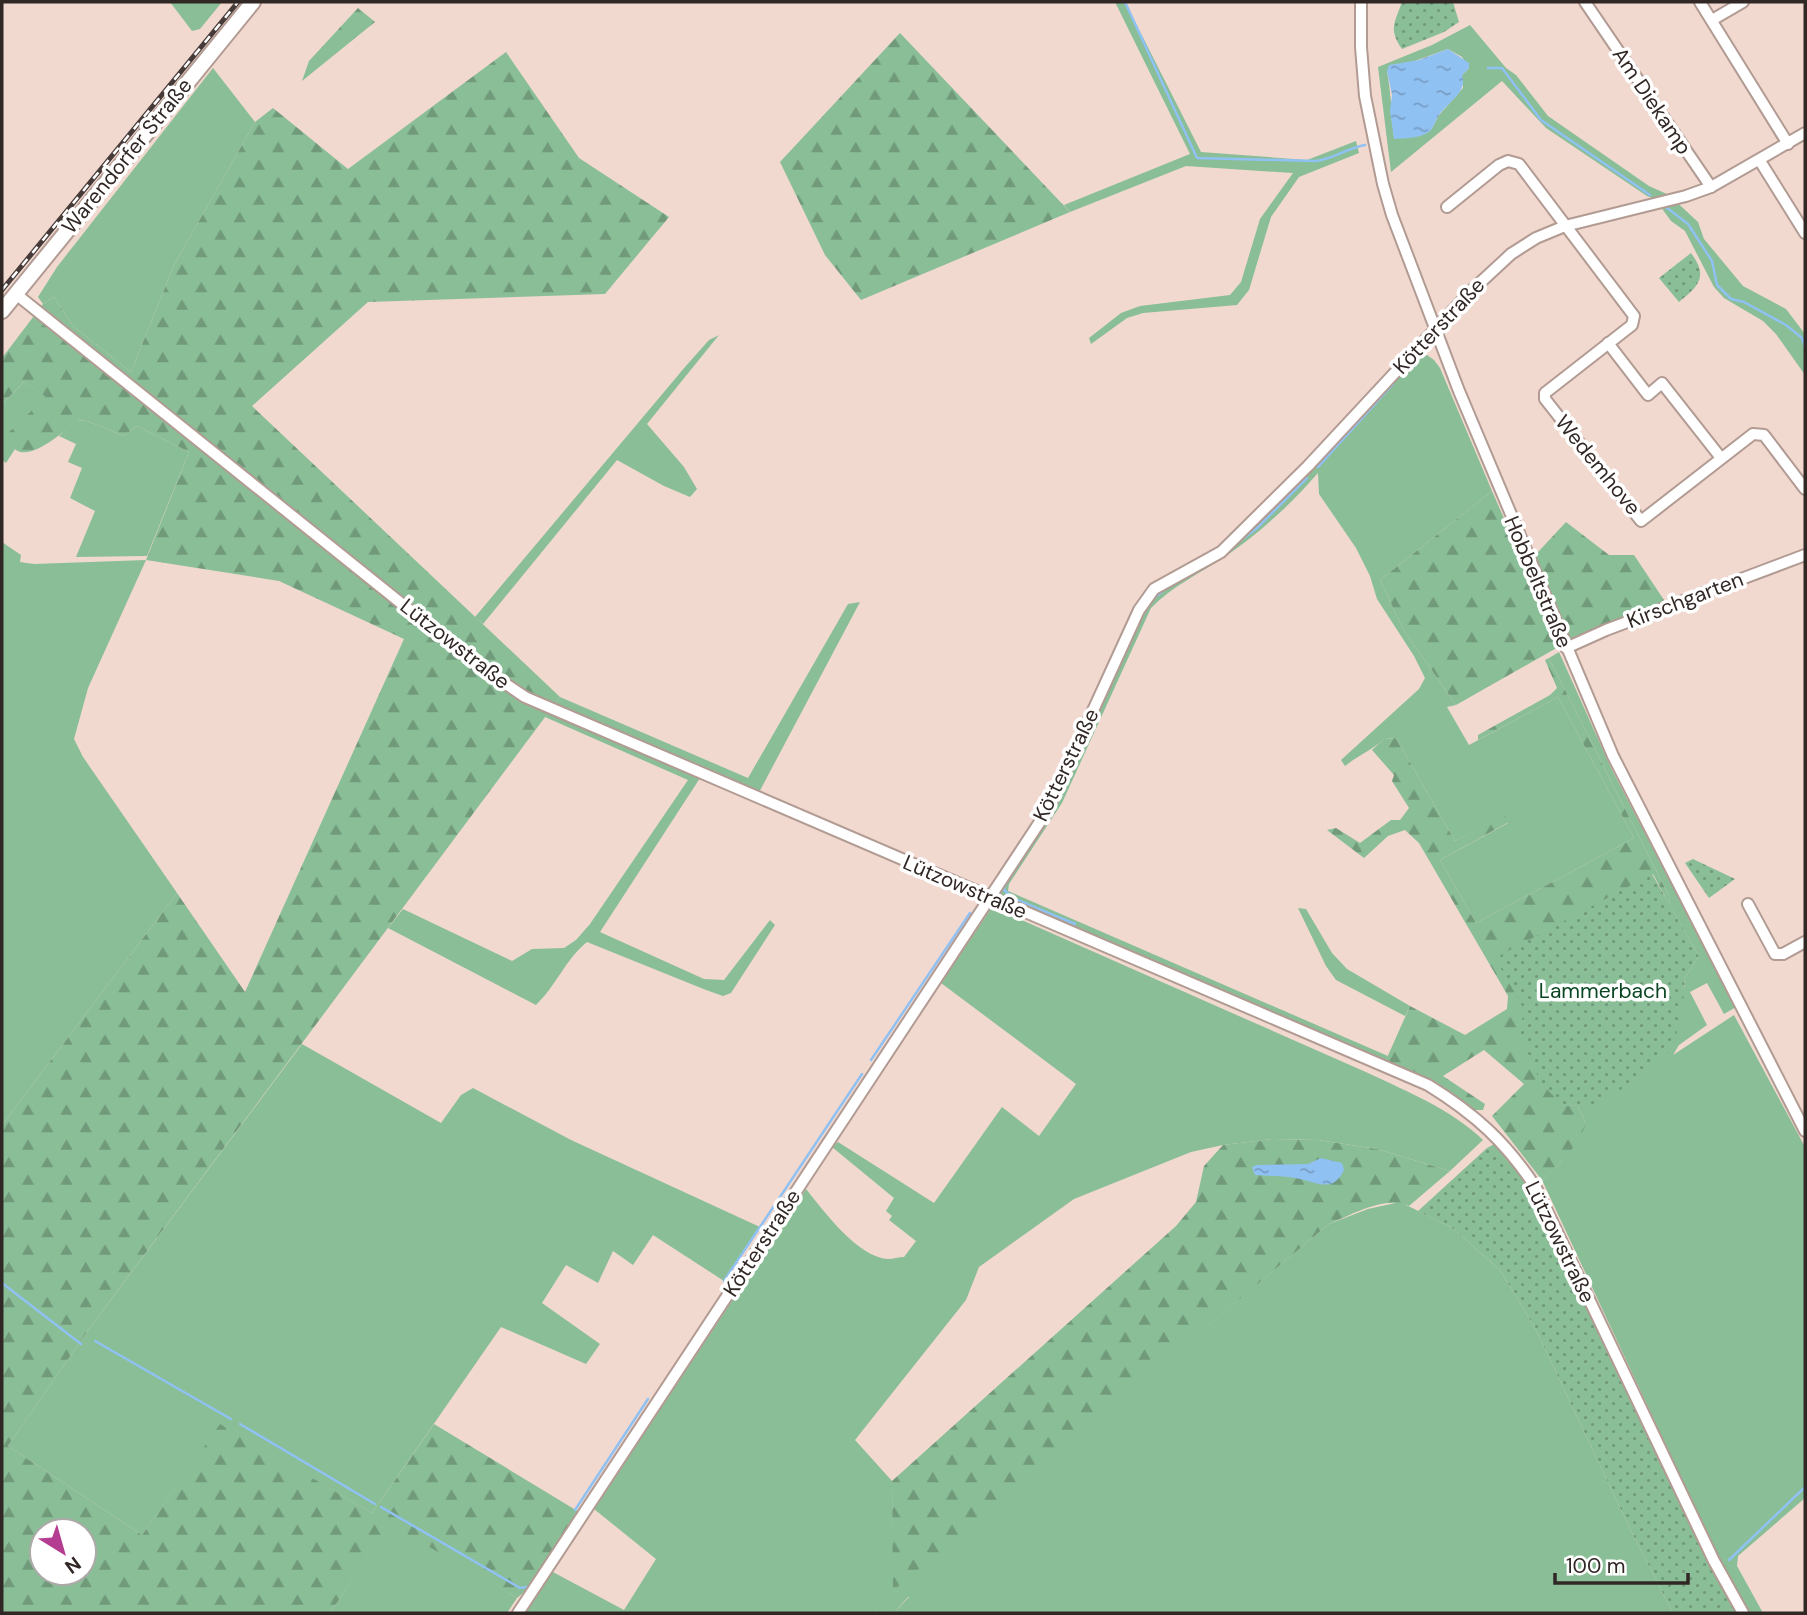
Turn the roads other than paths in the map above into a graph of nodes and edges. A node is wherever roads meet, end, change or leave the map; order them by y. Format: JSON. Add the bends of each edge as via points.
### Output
{"nodes":[{"id":1,"x":253,"y":2,"type":"edge"},
{"id":2,"x":1362,"y":2,"type":"edge"},
{"id":3,"x":1585,"y":2,"type":"edge"},
{"id":4,"x":1700,"y":2,"type":"edge"},
{"id":5,"x":1743,"y":2,"type":"edge"},
{"id":6,"x":1712,"y":20,"type":"junction"},
{"id":7,"x":1805,"y":133,"type":"edge"},
{"id":8,"x":1787,"y":144,"type":"junction"},
{"id":9,"x":1760,"y":161,"type":"junction"},
{"id":10,"x":1711,"y":187,"type":"junction"},
{"id":11,"x":1447,"y":207,"type":"dead end"},
{"id":12,"x":1565,"y":226,"type":"junction"},
{"id":13,"x":1805,"y":233,"type":"edge"},
{"id":14,"x":16,"y":294,"type":"junction"},
{"id":15,"x":2,"y":311,"type":"edge"},
{"id":16,"x":1435,"y":329,"type":"junction"},
{"id":17,"x":1608,"y":343,"type":"junction"},
{"id":18,"x":1721,"y":458,"type":"junction"},
{"id":19,"x":1805,"y":489,"type":"edge"},
{"id":20,"x":1805,"y":555,"type":"edge"},
{"id":21,"x":1566,"y":648,"type":"junction"},
{"id":22,"x":991,"y":898,"type":"junction"},
{"id":23,"x":1748,"y":904,"type":"dead end"},
{"id":24,"x":1805,"y":942,"type":"edge"},
{"id":25,"x":1801,"y":1112,"type":"edge"},
{"id":26,"x":1805,"y":1131,"type":"edge"},
{"id":27,"x":518,"y":1613,"type":"edge"},
{"id":28,"x":1743,"y":1613,"type":"edge"}],
"edges":[{"from":1,"to":14,"type":"main road","name":"Warendorfer Straße"},
{"from":2,"to":16,"type":"street","name":"Hobbeltstraße","via":[[1361,47],[1372,138],[1392,215]]},
{"from":3,"to":10,"type":"street","name":"Am Diekamp"},
{"from":4,"to":6,"type":"street"},
{"from":5,"to":6,"type":"street"},
{"from":6,"to":8,"type":"street"},
{"from":7,"to":8,"type":"street","name":"Kötterstraße"},
{"from":8,"to":9,"type":"street","name":"Kötterstraße"},
{"from":9,"to":10,"type":"street","name":"Kötterstraße"},
{"from":9,"to":13,"type":"street"},
{"from":10,"to":12,"type":"street","name":"Kötterstraße"},
{"from":11,"to":12,"type":"street","via":[[1508,161],[1519,164]]},
{"from":12,"to":16,"type":"street","name":"Kötterstraße","via":[[1511,254]]},
{"from":12,"to":17,"type":"street","name":"Wedemhove","via":[[1634,316],[1632,325]]},
{"from":14,"to":15,"type":"main road","name":"Warendorfer Straße"},
{"from":14,"to":22,"type":"street","name":"Lützowstraße","via":[[468,657],[525,697]]},
{"from":16,"to":21,"type":"street","name":"Hobbeltstraße"},
{"from":16,"to":22,"type":"street","name":"Kötterstraße","via":[[1221,552],[1154,589],[1139,610],[1047,811]]},
{"from":17,"to":18,"type":"street","via":[[1648,394],[1662,383]]},
{"from":17,"to":18,"type":"street","name":"Wedemhove","via":[[1545,393],[1545,399],[1640,521]]},
{"from":18,"to":19,"type":"street","name":"Wedemhove","via":[[1753,435],[1764,435]]},
{"from":20,"to":21,"type":"street","name":"Kirschgarten"},
{"from":21,"to":25,"type":"street","name":"Hobbeltstraße","via":[[1638,807]]},
{"from":22,"to":27,"type":"street","name":"Kötterstraße"},
{"from":22,"to":28,"type":"street","name":"Lützowstraße","via":[[1428,1085],[1483,1123],[1536,1188]]},
{"from":23,"to":24,"type":"street","via":[[1775,954]]},
{"from":25,"to":26,"type":"street","name":"Hobbeltstraße"}]}
